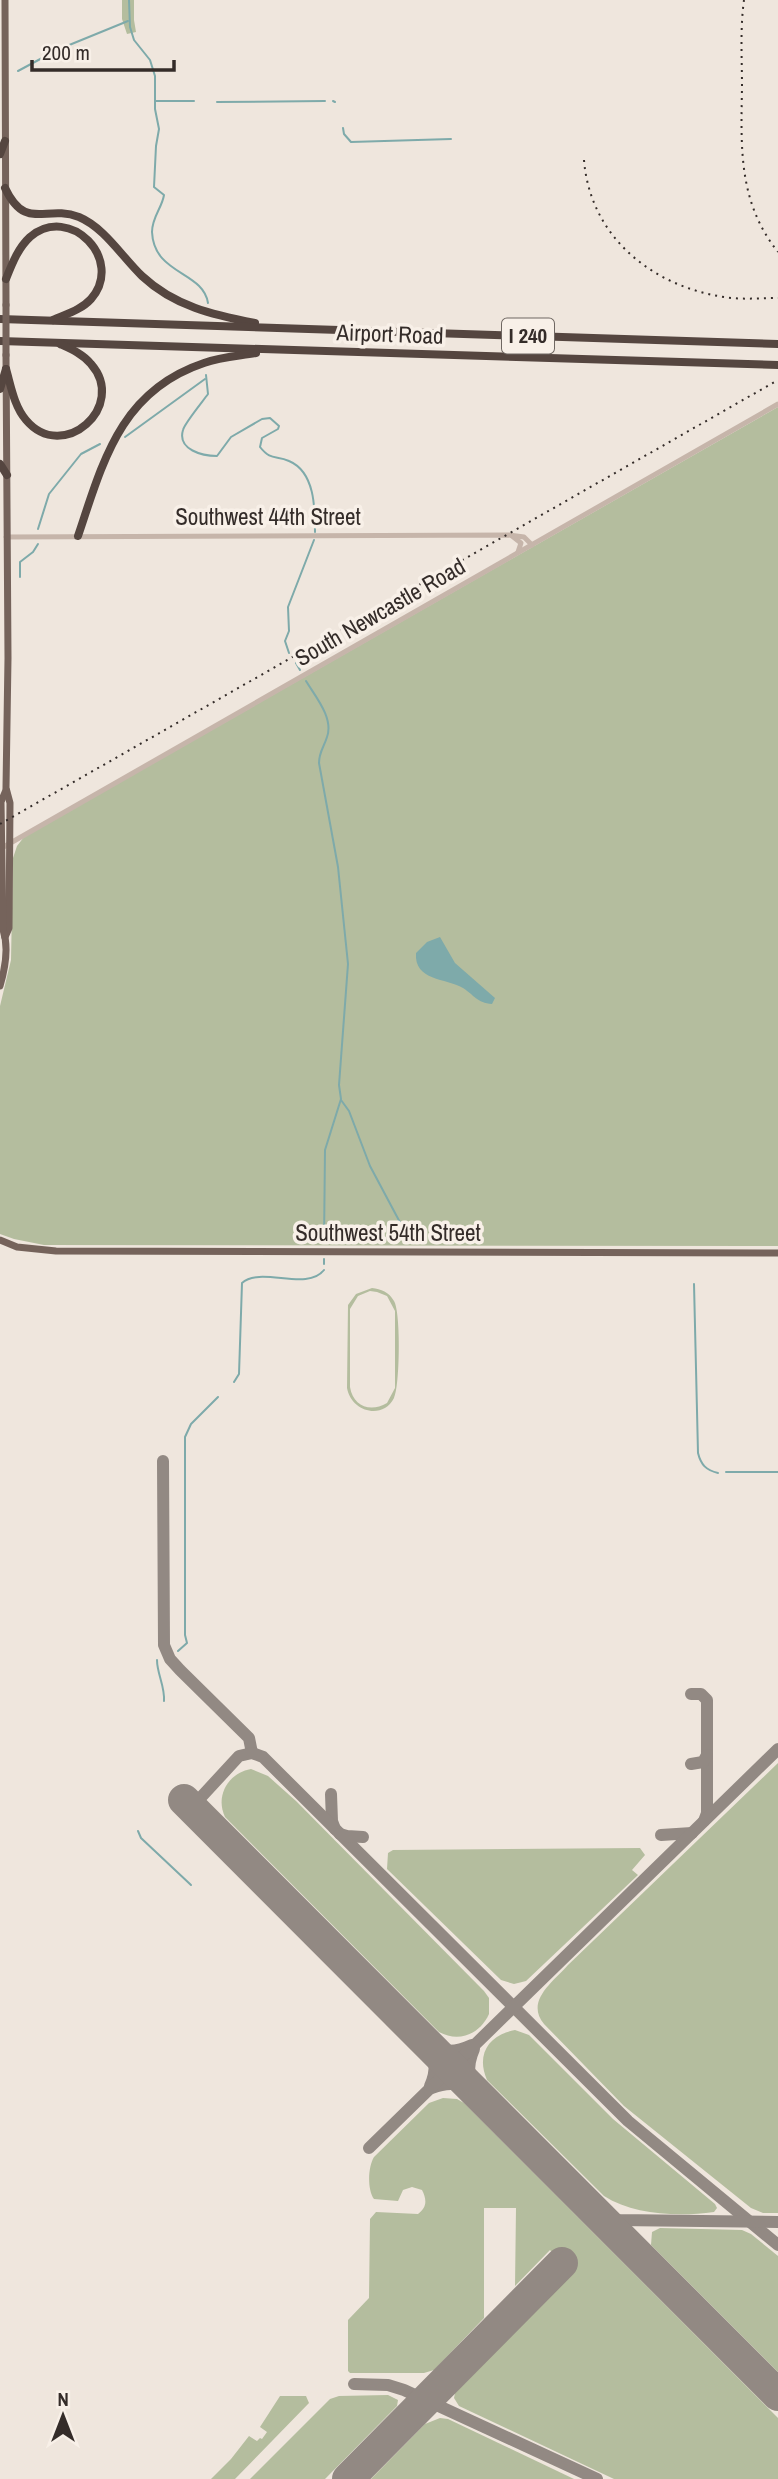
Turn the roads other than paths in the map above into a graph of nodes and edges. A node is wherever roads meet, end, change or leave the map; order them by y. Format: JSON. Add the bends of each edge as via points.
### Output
{"nodes":[{"id":1,"x":5,"y":0,"type":"edge"},
{"id":2,"x":5,"y":141,"type":"junction"},
{"id":3,"x":0,"y":153,"type":"edge"},
{"id":4,"x":5,"y":188,"type":"junction"},
{"id":5,"x":0,"y":268,"type":"edge"},
{"id":6,"x":6,"y":279,"type":"junction"},
{"id":7,"x":0,"y":319,"type":"edge"},
{"id":8,"x":50,"y":321,"type":"junction"},
{"id":9,"x":279,"y":328,"type":"junction"},
{"id":10,"x":0,"y":341,"type":"edge"},
{"id":11,"x":57,"y":342,"type":"junction"},
{"id":12,"x":778,"y":344,"type":"edge"},
{"id":13,"x":273,"y":350,"type":"junction"},
{"id":14,"x":774,"y":365,"type":"edge"},
{"id":15,"x":6,"y":369,"type":"junction"},
{"id":16,"x":0,"y":389,"type":"edge"},
{"id":17,"x":778,"y":404,"type":"edge"},
{"id":18,"x":0,"y":464,"type":"edge"},
{"id":19,"x":7,"y":475,"type":"junction"},
{"id":20,"x":509,"y":535,"type":"junction"},
{"id":21,"x":78,"y":536,"type":"junction"},
{"id":22,"x":3,"y":537,"type":"edge"},
{"id":23,"x":532,"y":545,"type":"junction"},
{"id":24,"x":517,"y":554,"type":"junction"},
{"id":25,"x":6,"y":788,"type":"junction"},
{"id":26,"x":10,"y":844,"type":"junction"},
{"id":27,"x":1,"y":849,"type":"edge"},
{"id":28,"x":1,"y":897,"type":"edge"},
{"id":29,"x":5,"y":937,"type":"junction"},
{"id":30,"x":0,"y":986,"type":"edge"},
{"id":31,"x":0,"y":1240,"type":"edge"},
{"id":32,"x":778,"y":1253,"type":"edge"}],
"edges":[{"from":1,"to":2,"type":"main road"},
{"from":2,"to":3,"type":"highway"},
{"from":2,"to":4,"type":"main road"},
{"from":4,"to":6,"type":"main road"},
{"from":4,"to":9,"type":"highway","via":[[15,206],[25,212],[63,214],[87,222],[146,280],[174,300],[213,315]]},
{"from":5,"to":6,"type":"highway"},
{"from":6,"to":8,"type":"highway","via":[[23,245],[36,233],[67,228],[89,239],[101,262],[99,287],[85,305]]},
{"from":6,"to":15,"type":"main road","bridge":true},
{"from":7,"to":8,"type":"highway","name":"Airport Road","number":"I 240"},
{"from":8,"to":9,"type":"highway","name":"Airport Road","number":"I 240"},
{"from":9,"to":12,"type":"highway","name":"Airport Road","number":"I 240"},
{"from":10,"to":11,"type":"highway","name":"Airport Road","number":"I 240"},
{"from":11,"to":13,"type":"highway","name":"Airport Road","number":"I 240"},
{"from":11,"to":15,"type":"highway","via":[[85,358],[101,383],[96,414],[78,431],[53,435],[30,425],[16,402]]},
{"from":13,"to":14,"type":"highway","name":"Airport Road","number":"I 240"},
{"from":13,"to":21,"type":"highway","via":[[197,365],[143,400],[110,446]]},
{"from":15,"to":16,"type":"highway"},
{"from":15,"to":19,"type":"main road"},
{"from":17,"to":23,"type":"street","name":"South Newcastle Road"},
{"from":18,"to":19,"type":"highway"},
{"from":19,"to":22,"type":"main road"},
{"from":20,"to":21,"type":"street","name":"Southwest 44th Street"},
{"from":20,"to":23,"type":"street","name":"Southwest 44th Street","via":[[524,537]]},
{"from":20,"to":24,"type":"street","via":[[520,541]]},
{"from":21,"to":22,"type":"street","name":"Southwest 44th Street"},
{"from":22,"to":25,"type":"main road","via":[[8,658]]},
{"from":23,"to":24,"type":"street","name":"South Newcastle Road"},
{"from":24,"to":26,"type":"street","name":"South Newcastle Road"},
{"from":25,"to":26,"type":"main road"},
{"from":25,"to":27,"type":"main road","via":[[1,802]]},
{"from":26,"to":27,"type":"street","name":"South Newcastle Road"},
{"from":26,"to":29,"type":"main road","via":[[9,928]]},
{"from":27,"to":28,"type":"main road"},
{"from":28,"to":29,"type":"main road"},
{"from":29,"to":30,"type":"main road"},
{"from":31,"to":32,"type":"main road","name":"Southwest 54th Street","via":[[17,1247],[56,1251]]}]}
